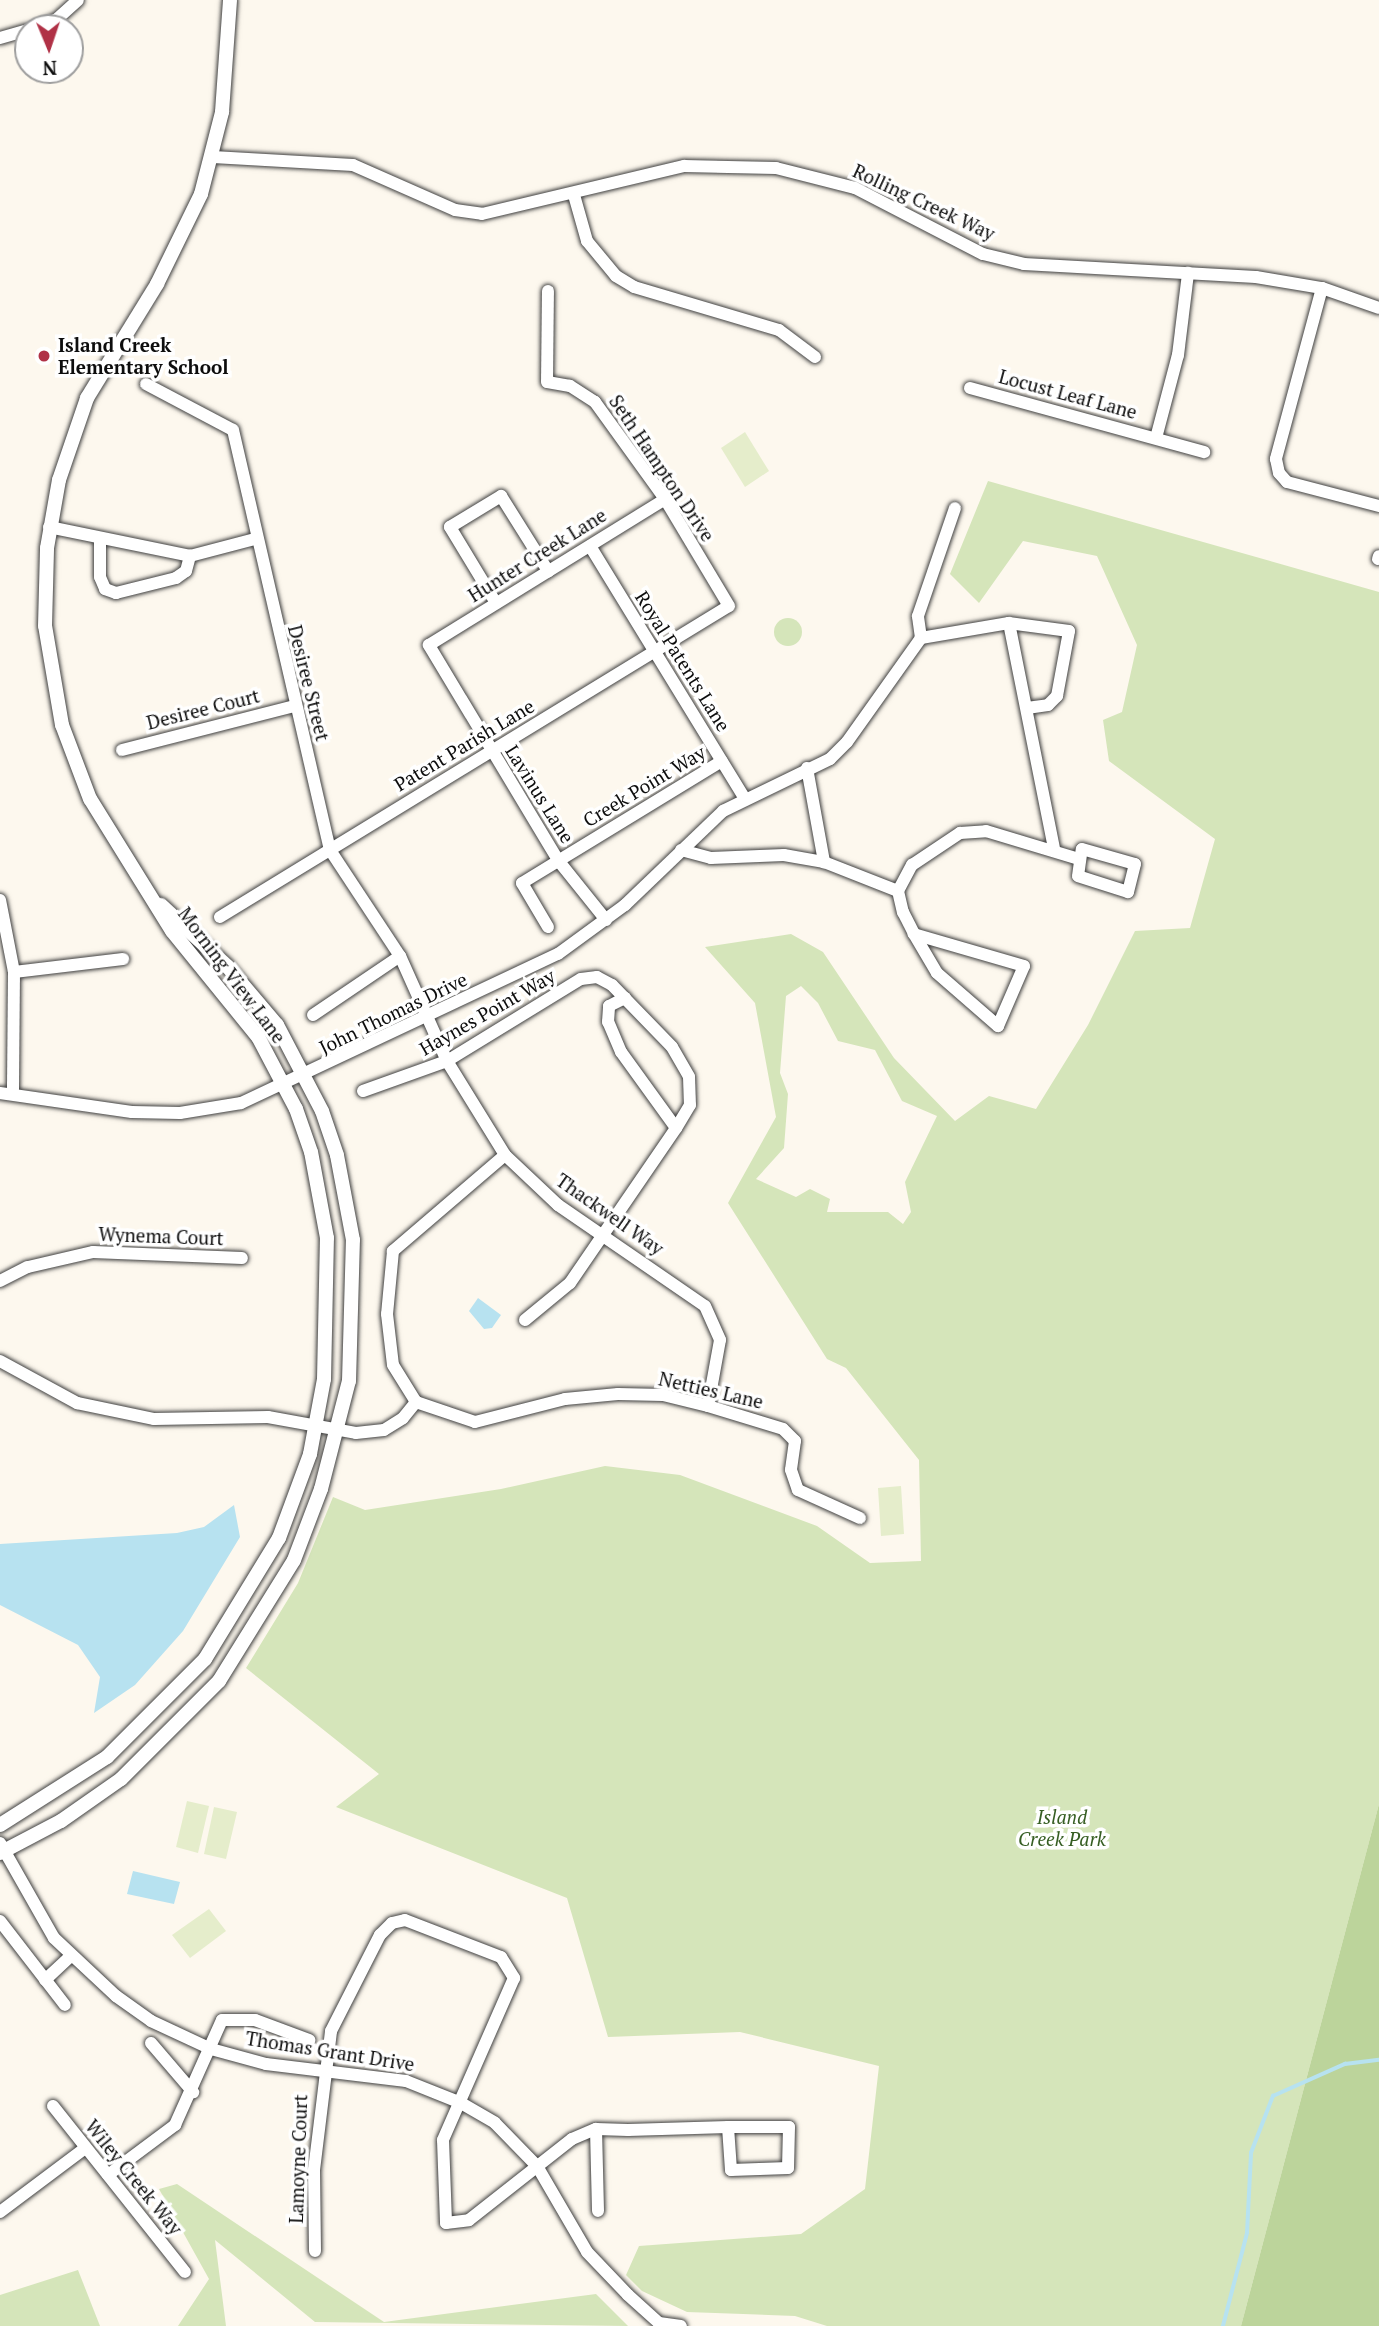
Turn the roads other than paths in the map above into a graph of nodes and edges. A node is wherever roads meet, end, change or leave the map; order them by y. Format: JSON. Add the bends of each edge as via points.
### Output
{"nodes":[{"id":1,"x":78,"y":0,"type":"edge"},
{"id":2,"x":230,"y":0,"type":"edge"},
{"id":3,"x":63,"y":14,"type":"edge"},
{"id":4,"x":213,"y":157,"type":"junction"},
{"id":5,"x":574,"y":195,"type":"junction"},
{"id":6,"x":1188,"y":273,"type":"junction"},
{"id":7,"x":1322,"y":288,"type":"junction"},
{"id":8,"x":548,"y":291,"type":"dead end"},
{"id":9,"x":1379,"y":308,"type":"edge"},
{"id":10,"x":815,"y":357,"type":"dead end"},
{"id":11,"x":146,"y":384,"type":"dead end"},
{"id":12,"x":970,"y":388,"type":"dead end"},
{"id":13,"x":1156,"y":438,"type":"junction"},
{"id":14,"x":1204,"y":452,"type":"dead end"},
{"id":15,"x":665,"y":499,"type":"junction"},
{"id":16,"x":1379,"y":506,"type":"edge"},
{"id":17,"x":955,"y":508,"type":"dead end"},
{"id":18,"x":49,"y":527,"type":"junction"},
{"id":19,"x":255,"y":539,"type":"junction"},
{"id":20,"x":100,"y":541,"type":"junction"},
{"id":21,"x":590,"y":546,"type":"junction"},
{"id":22,"x":190,"y":556,"type":"junction"},
{"id":23,"x":548,"y":571,"type":"junction"},
{"id":24,"x":496,"y":603,"type":"junction"},
{"id":25,"x":729,"y":606,"type":"joint"},
{"id":26,"x":1009,"y":623,"type":"junction"},
{"id":27,"x":921,"y":638,"type":"junction"},
{"id":28,"x":429,"y":645,"type":"joint"},
{"id":29,"x":655,"y":652,"type":"junction"},
{"id":30,"x":294,"y":706,"type":"junction"},
{"id":31,"x":1027,"y":708,"type":"junction"},
{"id":32,"x":122,"y":750,"type":"dead end"},
{"id":33,"x":491,"y":751,"type":"junction"},
{"id":34,"x":722,"y":761,"type":"junction"},
{"id":35,"x":807,"y":768,"type":"junction"},
{"id":36,"x":744,"y":797,"type":"junction"},
{"id":37,"x":1054,"y":848,"type":"junction"},
{"id":38,"x":681,"y":849,"type":"junction"},
{"id":39,"x":330,"y":850,"type":"junction"},
{"id":40,"x":1079,"y":859,"type":"junction"},
{"id":41,"x":558,"y":860,"type":"junction"},
{"id":42,"x":824,"y":862,"type":"junction"},
{"id":43,"x":898,"y":891,"type":"junction"},
{"id":44,"x":150,"y":894,"type":"junction"},
{"id":45,"x":0,"y":900,"type":"edge"},
{"id":46,"x":220,"y":917,"type":"dead end"},
{"id":47,"x":606,"y":920,"type":"junction"},
{"id":48,"x":548,"y":926,"type":"dead end"},
{"id":49,"x":914,"y":934,"type":"junction"},
{"id":50,"x":400,"y":956,"type":"junction"},
{"id":51,"x":123,"y":959,"type":"dead end"},
{"id":52,"x":15,"y":972,"type":"junction"},
{"id":53,"x":625,"y":998,"type":"junction"},
{"id":54,"x":313,"y":1015,"type":"dead end"},
{"id":55,"x":427,"y":1018,"type":"junction"},
{"id":56,"x":447,"y":1061,"type":"junction"},
{"id":57,"x":307,"y":1076,"type":"junction"},
{"id":58,"x":285,"y":1086,"type":"junction"},
{"id":59,"x":363,"y":1091,"type":"dead end"},
{"id":60,"x":7,"y":1092,"type":"edge"},
{"id":61,"x":676,"y":1128,"type":"junction"},
{"id":62,"x":505,"y":1155,"type":"junction"},
{"id":63,"x":606,"y":1237,"type":"junction"},
{"id":64,"x":242,"y":1258,"type":"dead end"},
{"id":65,"x":0,"y":1281,"type":"edge"},
{"id":66,"x":525,"y":1320,"type":"dead end"},
{"id":67,"x":0,"y":1360,"type":"edge"},
{"id":68,"x":416,"y":1402,"type":"junction"},
{"id":69,"x":709,"y":1406,"type":"junction"},
{"id":70,"x":316,"y":1423,"type":"junction"},
{"id":71,"x":338,"y":1427,"type":"junction"},
{"id":72,"x":860,"y":1518,"type":"dead end"},
{"id":73,"x":0,"y":1825,"type":"edge"},
{"id":74,"x":2,"y":1849,"type":"edge"},
{"id":75,"x":0,"y":1921,"type":"edge"},
{"id":76,"x":71,"y":1956,"type":"junction"},
{"id":77,"x":45,"y":1980,"type":"junction"},
{"id":78,"x":65,"y":2006,"type":"dead end"},
{"id":79,"x":309,"y":2040,"type":"dead end"},
{"id":80,"x":151,"y":2043,"type":"dead end"},
{"id":81,"x":211,"y":2049,"type":"junction"},
{"id":82,"x":322,"y":2069,"type":"junction"},
{"id":83,"x":192,"y":2092,"type":"junction"},
{"id":84,"x":461,"y":2103,"type":"junction"},
{"id":85,"x":53,"y":2106,"type":"dead end"},
{"id":86,"x":728,"y":2127,"type":"junction"},
{"id":87,"x":596,"y":2129,"type":"junction"},
{"id":88,"x":84,"y":2149,"type":"junction"},
{"id":89,"x":537,"y":2166,"type":"junction"},
{"id":90,"x":108,"y":2175,"type":"junction"},
{"id":91,"x":598,"y":2211,"type":"dead end"},
{"id":92,"x":0,"y":2212,"type":"edge"},
{"id":93,"x":315,"y":2251,"type":"dead end"},
{"id":94,"x":185,"y":2272,"type":"dead end"},
{"id":95,"x":681,"y":2326,"type":"edge"}],
"edges":[{"from":1,"to":3,"type":"street"},
{"from":2,"to":4,"type":"street","name":"Morning View Lane","via":[[226,82]]},
{"from":4,"to":5,"type":"street","name":"Rolling Creek Way","via":[[353,165],[455,210],[482,214]]},
{"from":4,"to":18,"type":"street","name":"Morning View Lane","via":[[180,243],[87,398]]},
{"from":5,"to":6,"type":"street","name":"Rolling Creek Way","via":[[684,166],[776,168],[863,192],[983,254],[1088,271]]},
{"from":5,"to":10,"type":"street","via":[[587,241],[616,276],[634,287],[779,330]]},
{"from":6,"to":7,"type":"street","name":"Rolling Creek Way"},
{"from":6,"to":13,"type":"street","name":"Locust Leaf Lane","via":[[1178,355]]},
{"from":7,"to":9,"type":"street","name":"Rolling Creek Way"},
{"from":7,"to":16,"type":"street","via":[[1276,459],[1279,473],[1287,482]]},
{"from":8,"to":15,"type":"street","name":"Seth Hampton Drive","via":[[547,382],[587,393]]},
{"from":11,"to":19,"type":"street","name":"Desiree Street","via":[[233,430]]},
{"from":12,"to":13,"type":"street","name":"Locust Leaf Lane"},
{"from":13,"to":14,"type":"street","name":"Locust Leaf Lane"},
{"from":15,"to":21,"type":"street","name":"Hunter Creek Lane"},
{"from":15,"to":25,"type":"street","name":"Seth Hampton Drive"},
{"from":17,"to":27,"type":"street","via":[[918,616]]},
{"from":18,"to":20,"type":"street"},
{"from":18,"to":44,"type":"street","name":"Morning View Lane","via":[[46,626],[62,725],[90,799]]},
{"from":19,"to":22,"type":"street"},
{"from":19,"to":30,"type":"street","name":"Desiree Street"},
{"from":20,"to":22,"type":"street"},
{"from":20,"to":22,"type":"street","via":[[100,577],[105,589],[116,593],[176,578]]},
{"from":21,"to":23,"type":"street","name":"Hunter Creek Lane"},
{"from":21,"to":29,"type":"street","name":"Royal Patents Lane"},
{"from":23,"to":24,"type":"street","name":"Hunter Creek Lane"},
{"from":23,"to":24,"type":"street","via":[[501,496],[450,527]]},
{"from":24,"to":28,"type":"street","name":"Hunter Creek Lane"},
{"from":25,"to":29,"type":"street","name":"Patent Parish Lane"},
{"from":26,"to":27,"type":"street"},
{"from":26,"to":31,"type":"street"},
{"from":26,"to":31,"type":"street","via":[[1069,631],[1057,696],[1048,705]]},
{"from":27,"to":35,"type":"street","name":"John Thomas Drive","via":[[847,742],[830,759]]},
{"from":28,"to":33,"type":"street","name":"Lavinus Lane"},
{"from":29,"to":33,"type":"street","name":"Patent Parish Lane"},
{"from":29,"to":34,"type":"street","name":"Royal Patents Lane"},
{"from":30,"to":32,"type":"street","name":"Desiree Court"},
{"from":30,"to":39,"type":"street","name":"Desiree Street"},
{"from":31,"to":37,"type":"street"},
{"from":33,"to":39,"type":"street","name":"Patent Parish Lane"},
{"from":33,"to":41,"type":"street","name":"Lavinus Lane"},
{"from":34,"to":36,"type":"street","name":"Royal Patents Lane"},
{"from":34,"to":41,"type":"street","name":"Creek Point Way"},
{"from":35,"to":36,"type":"street","name":"John Thomas Drive"},
{"from":35,"to":42,"type":"street"},
{"from":36,"to":38,"type":"street","name":"John Thomas Drive"},
{"from":37,"to":40,"type":"street"},
{"from":37,"to":43,"type":"street","via":[[986,831],[960,833],[912,865]]},
{"from":38,"to":42,"type":"street","via":[[711,858],[784,855]]},
{"from":38,"to":47,"type":"street","name":"John Thomas Drive"},
{"from":39,"to":46,"type":"street","name":"Patent Parish Lane"},
{"from":39,"to":50,"type":"street","name":"Desiree Street"},
{"from":40,"to":40,"type":"street","via":[[1078,876],[1128,892],[1135,864],[1082,849]]},
{"from":41,"to":47,"type":"street","name":"Lavinus Lane"},
{"from":41,"to":48,"type":"street","name":"Creek Point Way","via":[[522,883]]},
{"from":42,"to":43,"type":"street"},
{"from":43,"to":49,"type":"street"},
{"from":44,"to":57,"type":"street","name":"Morning View Lane","via":[[235,976],[276,1025]]},
{"from":44,"to":58,"type":"street","name":"Morning View Lane","via":[[258,1037]]},
{"from":45,"to":52,"type":"street"},
{"from":47,"to":55,"type":"street","name":"John Thomas Drive","via":[[558,954]]},
{"from":49,"to":49,"type":"street","via":[[954,992],[998,1026],[1024,966]]},
{"from":50,"to":54,"type":"street"},
{"from":50,"to":55,"type":"street","name":"Desiree Street"},
{"from":51,"to":52,"type":"street"},
{"from":52,"to":60,"type":"street"},
{"from":53,"to":56,"type":"street","name":"Haynes Point Way","via":[[597,977],[581,979]]},
{"from":53,"to":61,"type":"street","name":"Haynes Point Way","via":[[672,1046],[689,1077],[690,1105]]},
{"from":53,"to":61,"type":"street","via":[[608,1006],[608,1022],[621,1052]]},
{"from":55,"to":56,"type":"street","name":"Thackwell Way"},
{"from":55,"to":57,"type":"street","name":"John Thomas Drive"},
{"from":56,"to":59,"type":"street","name":"Haynes Point Way"},
{"from":56,"to":62,"type":"street","name":"Thackwell Way"},
{"from":57,"to":58,"type":"street","name":"John Thomas Drive"},
{"from":57,"to":71,"type":"street","name":"Morning View Lane","via":[[337,1155],[353,1240],[354,1337]]},
{"from":58,"to":60,"type":"street","name":"John Thomas Drive","via":[[241,1103],[180,1113],[132,1112]]},
{"from":58,"to":70,"type":"street","name":"Morning View Lane","via":[[311,1153],[327,1238],[328,1335]]},
{"from":61,"to":63,"type":"street","name":"Haynes Point Way"},
{"from":62,"to":63,"type":"street","name":"Thackwell Way","via":[[558,1205]]},
{"from":62,"to":68,"type":"street","via":[[393,1251],[387,1314],[393,1365]]},
{"from":63,"to":66,"type":"street","name":"Haynes Point Way","via":[[570,1283]]},
{"from":63,"to":69,"type":"street","name":"Thackwell Way","via":[[686,1290],[716,1324],[720,1354]]},
{"from":64,"to":65,"type":"street","name":"Wynema Court","via":[[93,1251],[28,1267]]},
{"from":67,"to":70,"type":"street","via":[[55,1394],[125,1415],[238,1415]]},
{"from":68,"to":69,"type":"street","name":"Netties Lane","via":[[475,1422],[565,1399],[618,1394],[663,1395]]},
{"from":68,"to":71,"type":"street","via":[[403,1419],[384,1430]]},
{"from":69,"to":72,"type":"street","name":"Netties Lane","via":[[783,1429],[795,1441],[791,1470],[798,1490]]},
{"from":70,"to":71,"type":"street"},
{"from":70,"to":73,"type":"street","name":"Morning View Lane","via":[[306,1467],[279,1538],[205,1659],[107,1758]]},
{"from":71,"to":74,"type":"street","name":"Morning View Lane","via":[[293,1560],[219,1681],[121,1779]]},
{"from":74,"to":76,"type":"street","name":"Thomas Grant Drive","via":[[38,1916]]},
{"from":75,"to":77,"type":"street"},
{"from":76,"to":77,"type":"street"},
{"from":76,"to":81,"type":"street","name":"Thomas Grant Drive","via":[[151,2021]]},
{"from":77,"to":78,"type":"street"},
{"from":79,"to":81,"type":"street","via":[[232,2017],[222,2021]]},
{"from":80,"to":83,"type":"street"},
{"from":81,"to":82,"type":"street","name":"Thomas Grant Drive","via":[[266,2064]]},
{"from":81,"to":83,"type":"street"},
{"from":82,"to":84,"type":"street","name":"Thomas Grant Drive","via":[[406,2081]]},
{"from":82,"to":84,"type":"street","name":"Lamoyne Court","via":[[331,2031],[380,1935],[392,1923],[405,1920],[501,1958],[514,1978]]},
{"from":82,"to":93,"type":"street","name":"Lamoyne Court","via":[[314,2170]]},
{"from":83,"to":90,"type":"street","via":[[170,2130]]},
{"from":84,"to":89,"type":"street","name":"Thomas Grant Drive","via":[[495,2123]]},
{"from":84,"to":89,"type":"street","via":[[441,2155],[446,2223],[469,2220]]},
{"from":85,"to":88,"type":"street","name":"Wiley Creek Way"},
{"from":86,"to":86,"type":"street","via":[[731,2170],[788,2168],[789,2127]]},
{"from":86,"to":87,"type":"street"},
{"from":87,"to":89,"type":"street","via":[[572,2139]]},
{"from":87,"to":91,"type":"street"},
{"from":88,"to":90,"type":"street","name":"Wiley Creek Way"},
{"from":88,"to":92,"type":"street"},
{"from":89,"to":95,"type":"street","name":"Thomas Grant Drive","via":[[587,2252],[659,2323]]},
{"from":90,"to":94,"type":"street","name":"Wiley Creek Way"}]}
